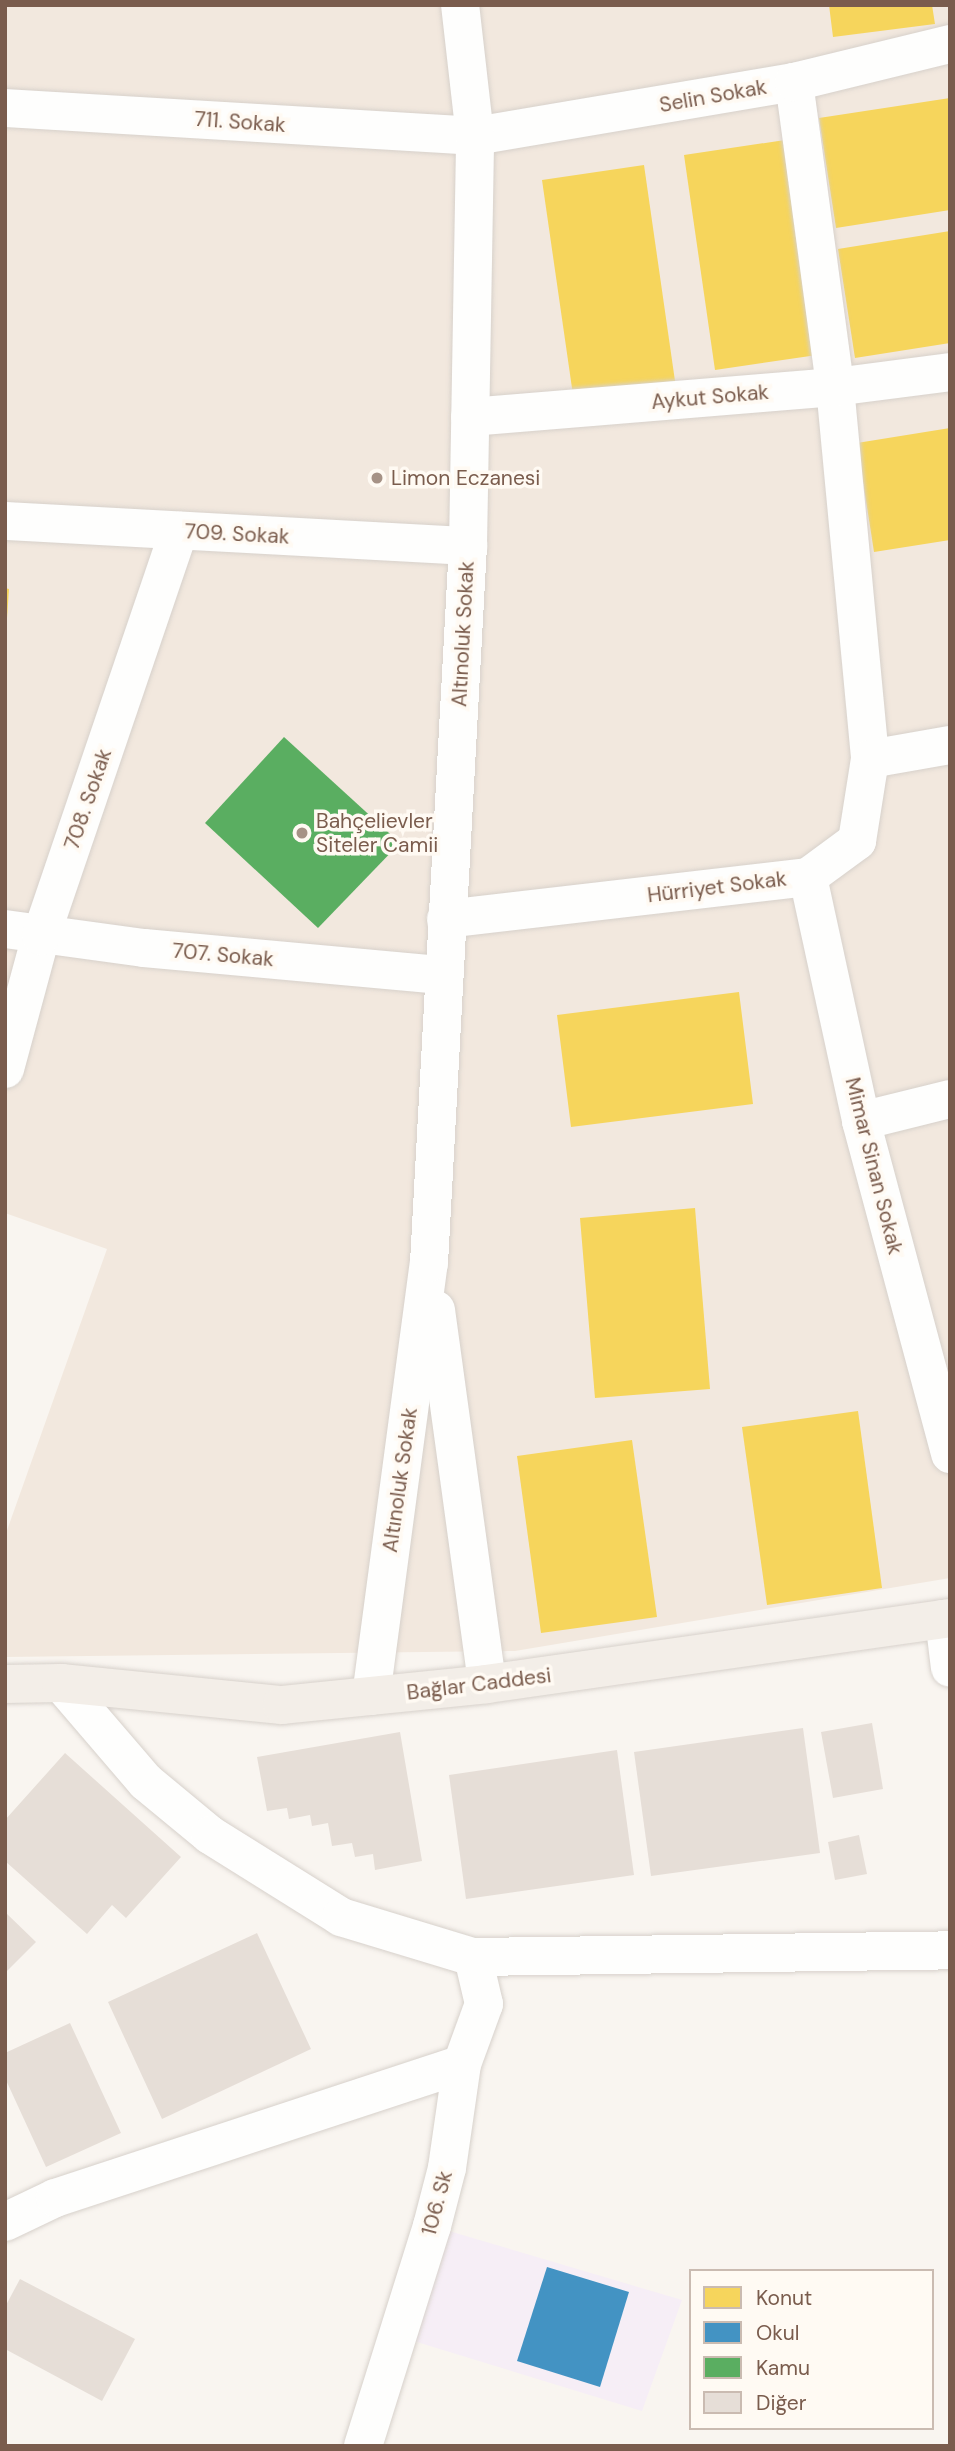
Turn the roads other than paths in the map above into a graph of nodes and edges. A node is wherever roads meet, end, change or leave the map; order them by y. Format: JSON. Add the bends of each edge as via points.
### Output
{"nodes":[{"id":1,"x":460,"y":5,"type":"edge"},
{"id":2,"x":950,"y":44,"type":"edge"},
{"id":3,"x":794,"y":82,"type":"junction"},
{"id":4,"x":5,"y":108,"type":"edge"},
{"id":5,"x":475,"y":136,"type":"junction"},
{"id":6,"x":950,"y":372,"type":"edge"},
{"id":7,"x":835,"y":387,"type":"junction"},
{"id":8,"x":470,"y":417,"type":"junction"},
{"id":9,"x":5,"y":521,"type":"edge"},
{"id":10,"x":179,"y":531,"type":"junction"},
{"id":11,"x":468,"y":546,"type":"junction"},
{"id":12,"x":950,"y":746,"type":"edge"},
{"id":13,"x":870,"y":759,"type":"junction"},
{"id":14,"x":808,"y":877,"type":"junction"},
{"id":15,"x":446,"y":919,"type":"junction"},
{"id":16,"x":23,"y":932,"type":"edge"},
{"id":17,"x":442,"y":975,"type":"junction"},
{"id":18,"x":5,"y":1069,"type":"edge"},
{"id":19,"x":950,"y":1099,"type":"edge"},
{"id":20,"x":862,"y":1121,"type":"junction"},
{"id":21,"x":429,"y":1263,"type":"junction"},
{"id":22,"x":950,"y":1454,"type":"edge"},
{"id":23,"x":947,"y":1619,"type":"edge"},
{"id":24,"x":950,"y":1668,"type":"edge"},
{"id":25,"x":61,"y":1683,"type":"junction"},
{"id":26,"x":5,"y":1684,"type":"edge"},
{"id":27,"x":487,"y":1684,"type":"junction"},
{"id":28,"x":371,"y":1696,"type":"junction"},
{"id":29,"x":950,"y":1950,"type":"edge"},
{"id":30,"x":473,"y":1957,"type":"junction"},
{"id":31,"x":463,"y":2064,"type":"junction"},
{"id":32,"x":5,"y":2222,"type":"edge"},
{"id":33,"x":362,"y":2446,"type":"edge"}],
"edges":[{"from":1,"to":5,"type":"street","name":"Altınoluk Sokak"},
{"from":2,"to":3,"type":"street","name":"Selin Sokak"},
{"from":3,"to":5,"type":"street","name":"Selin Sokak"},
{"from":3,"to":7,"type":"street","name":"Hürriyet Sokak"},
{"from":4,"to":5,"type":"street","name":"711. Sokak"},
{"from":5,"to":8,"type":"street","name":"Altınoluk Sokak"},
{"from":6,"to":7,"type":"street","name":"Aykut Sokak"},
{"from":7,"to":8,"type":"street","name":"Aykut Sokak"},
{"from":7,"to":13,"type":"street","name":"Hürriyet Sokak"},
{"from":8,"to":11,"type":"street","name":"Altınoluk Sokak"},
{"from":9,"to":10,"type":"street","name":"709. Sokak"},
{"from":10,"to":11,"type":"street","name":"709. Sokak"},
{"from":10,"to":16,"type":"street","name":"708. Sokak"},
{"from":11,"to":15,"type":"street","name":"Altınoluk Sokak"},
{"from":12,"to":13,"type":"street"},
{"from":13,"to":14,"type":"street","name":"Hürriyet Sokak","via":[[857,841]]},
{"from":14,"to":15,"type":"street","name":"Hürriyet Sokak"},
{"from":14,"to":20,"type":"street","name":"Mimar Sinan Sokak"},
{"from":15,"to":17,"type":"street","name":"Altınoluk Sokak"},
{"from":16,"to":17,"type":"street","name":"707. Sokak"},
{"from":16,"to":18,"type":"street","name":"708. Sokak"},
{"from":17,"to":21,"type":"street","name":"Altınoluk Sokak"},
{"from":19,"to":20,"type":"street"},
{"from":20,"to":22,"type":"street","name":"Mimar Sinan Sokak"},
{"from":21,"to":27,"type":"street","name":"Altınoluk Sokak"},
{"from":21,"to":28,"type":"street","name":"Altınoluk Sokak"},
{"from":23,"to":24,"type":"street"},
{"from":23,"to":27,"type":"main road","name":"Bağlar Caddesi"},
{"from":25,"to":26,"type":"main road","name":"Bağlar Caddesi"},
{"from":25,"to":28,"type":"main road","name":"Bağlar Caddesi","via":[[282,1705]]},
{"from":25,"to":30,"type":"street","via":[[146,1782],[210,1835],[341,1917]]},
{"from":27,"to":28,"type":"main road","name":"Bağlar Caddesi"},
{"from":29,"to":30,"type":"street"},
{"from":30,"to":31,"type":"street","name":"106. Sk","via":[[484,2004]]},
{"from":31,"to":32,"type":"street","via":[[55,2198]]},
{"from":31,"to":33,"type":"street","name":"106. Sk","via":[[447,2168],[432,2226]]}]}
